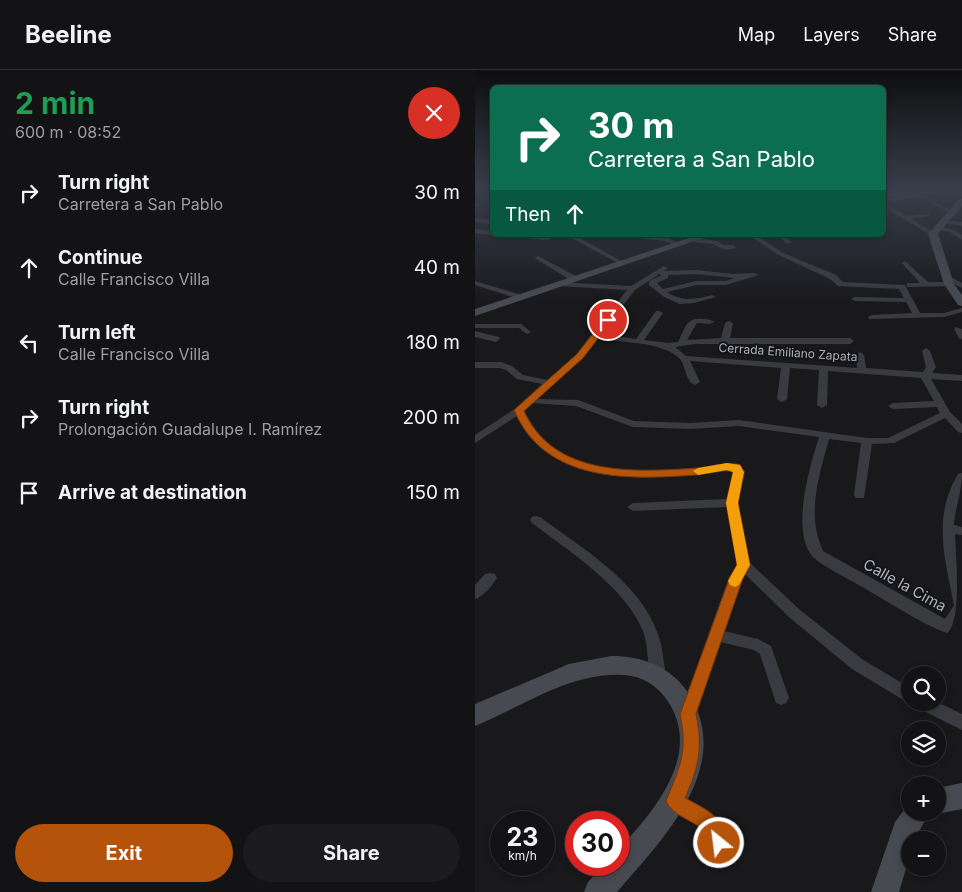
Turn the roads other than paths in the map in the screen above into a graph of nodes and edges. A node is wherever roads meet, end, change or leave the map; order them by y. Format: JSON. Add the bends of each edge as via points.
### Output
{"nodes":[{"id":1,"x":949,"y":226,"type":"edge"},
{"id":2,"x":951,"y":226,"type":"edge"},
{"id":3,"x":475,"y":231,"type":"edge"},
{"id":4,"x":490,"y":232,"type":"edge"},
{"id":5,"x":526,"y":237,"type":"edge"},
{"id":6,"x":573,"y":237,"type":"edge"},
{"id":7,"x":646,"y":237,"type":"edge"},
{"id":8,"x":701,"y":237,"type":"edge"},
{"id":9,"x":755,"y":237,"type":"edge"},
{"id":10,"x":783,"y":237,"type":"edge"},
{"id":11,"x":962,"y":238,"type":"edge"},
{"id":12,"x":693,"y":240,"type":"junction"},
{"id":13,"x":789,"y":243,"type":"dead end"},
{"id":14,"x":518,"y":244,"type":"dead end"},
{"id":15,"x":678,"y":244,"type":"junction"},
{"id":16,"x":733,"y":248,"type":"dead end"},
{"id":17,"x":538,"y":258,"type":"dead end"},
{"id":18,"x":905,"y":263,"type":"dead end"},
{"id":19,"x":622,"y":264,"type":"junction"},
{"id":20,"x":664,"y":271,"type":"junction"},
{"id":21,"x":755,"y":275,"type":"dead end"},
{"id":22,"x":743,"y":277,"type":"junction"},
{"id":23,"x":575,"y":279,"type":"junction"},
{"id":24,"x":948,"y":281,"type":"junction"},
{"id":25,"x":475,"y":283,"type":"edge"},
{"id":26,"x":561,"y":284,"type":"junction"},
{"id":27,"x":925,"y":284,"type":"junction"},
{"id":28,"x":910,"y":285,"type":"dead end"},
{"id":29,"x":962,"y":286,"type":"edge"},
{"id":30,"x":632,"y":288,"type":"junction"},
{"id":31,"x":663,"y":291,"type":"junction"},
{"id":32,"x":712,"y":297,"type":"dead end"},
{"id":33,"x":519,"y":298,"type":"junction"},
{"id":34,"x":855,"y":299,"type":"dead end"},
{"id":35,"x":909,"y":300,"type":"junction"},
{"id":36,"x":962,"y":303,"type":"edge"},
{"id":37,"x":962,"y":310,"type":"edge"},
{"id":38,"x":659,"y":312,"type":"dead end"},
{"id":39,"x":475,"y":313,"type":"edge"},
{"id":40,"x":917,"y":316,"type":"junction"},
{"id":41,"x":872,"y":317,"type":"dead end"},
{"id":42,"x":710,"y":322,"type":"dead end"},
{"id":43,"x":729,"y":323,"type":"dead end"},
{"id":44,"x":475,"y":326,"type":"edge"},
{"id":45,"x":527,"y":332,"type":"dead end"},
{"id":46,"x":475,"y":334,"type":"edge"},
{"id":47,"x":597,"y":336,"type":"junction"},
{"id":48,"x":850,"y":338,"type":"dead end"},
{"id":49,"x":496,"y":339,"type":"dead end"},
{"id":50,"x":725,"y":341,"type":"junction"},
{"id":51,"x":638,"y":342,"type":"junction"},
{"id":52,"x":682,"y":342,"type":"junction"},
{"id":53,"x":668,"y":346,"type":"junction"},
{"id":54,"x":926,"y":351,"type":"dead end"},
{"id":55,"x":860,"y":355,"type":"dead end"},
{"id":56,"x":684,"y":358,"type":"junction"},
{"id":57,"x":785,"y":364,"type":"junction"},
{"id":58,"x":475,"y":365,"type":"edge"},
{"id":59,"x":824,"y":367,"type":"junction"},
{"id":60,"x":862,"y":370,"type":"junction"},
{"id":61,"x":925,"y":376,"type":"junction"},
{"id":62,"x":960,"y":381,"type":"edge"},
{"id":63,"x":695,"y":382,"type":"dead end"},
{"id":64,"x":549,"y":383,"type":"junction"},
{"id":65,"x":782,"y":399,"type":"dead end"},
{"id":66,"x":530,"y":400,"type":"junction"},
{"id":67,"x":822,"y":404,"type":"dead end"},
{"id":68,"x":939,"y":404,"type":"junction"},
{"id":69,"x":893,"y":406,"type":"dead end"},
{"id":70,"x":519,"y":410,"type":"junction"},
{"id":71,"x":946,"y":414,"type":"junction"},
{"id":72,"x":962,"y":430,"type":"edge"},
{"id":73,"x":825,"y":434,"type":"junction"},
{"id":74,"x":475,"y":440,"type":"edge"},
{"id":75,"x":867,"y":441,"type":"junction"},
{"id":76,"x":962,"y":477,"type":"edge"},
{"id":77,"x":860,"y":495,"type":"dead end"},
{"id":78,"x":732,"y":503,"type":"junction"},
{"id":79,"x":633,"y":507,"type":"dead end"},
{"id":80,"x":537,"y":520,"type":"dead end"},
{"id":81,"x":947,"y":528,"type":"junction"},
{"id":82,"x":962,"y":531,"type":"edge"},
{"id":83,"x":743,"y":565,"type":"junction"},
{"id":84,"x":490,"y":578,"type":"dead end"},
{"id":85,"x":475,"y":594,"type":"edge"},
{"id":86,"x":716,"y":635,"type":"junction"},
{"id":87,"x":658,"y":675,"type":"junction"},
{"id":88,"x":901,"y":691,"type":"edge"},
{"id":89,"x":781,"y":698,"type":"dead end"},
{"id":90,"x":941,"y":711,"type":"edge"},
{"id":91,"x":688,"y":714,"type":"junction"},
{"id":92,"x":475,"y":715,"type":"edge"},
{"id":93,"x":962,"y":722,"type":"edge"},
{"id":94,"x":962,"y":796,"type":"edge"},
{"id":95,"x":946,"y":799,"type":"edge"},
{"id":96,"x":675,"y":801,"type":"junction"},
{"id":97,"x":911,"y":821,"type":"edge"},
{"id":98,"x":721,"y":855,"type":"dead end"},
{"id":99,"x":598,"y":892,"type":"edge"},
{"id":100,"x":885,"y":892,"type":"edge"}],
"edges":[{"from":1,"to":24,"type":"main road"},
{"from":2,"to":11,"type":"street"},
{"from":3,"to":4,"type":"street"},
{"from":5,"to":14,"type":"street"},
{"from":6,"to":19,"type":"street"},
{"from":7,"to":15,"type":"street"},
{"from":8,"to":12,"type":"main road"},
{"from":9,"to":35,"type":"street","via":[[841,284],[900,286]]},
{"from":10,"to":13,"type":"street"},
{"from":12,"to":15,"type":"main road"},
{"from":12,"to":16,"type":"street","via":[[717,242],[721,247]]},
{"from":15,"to":19,"type":"main road"},
{"from":17,"to":23,"type":"street"},
{"from":18,"to":27,"type":"street"},
{"from":19,"to":23,"type":"main road"},
{"from":20,"to":22,"type":"street"},
{"from":20,"to":30,"type":"street"},
{"from":20,"to":31,"type":"street","via":[[653,283]]},
{"from":21,"to":22,"type":"street"},
{"from":22,"to":31,"type":"street","via":[[726,283],[696,283]]},
{"from":23,"to":26,"type":"main road"},
{"from":24,"to":27,"type":"street"},
{"from":24,"to":29,"type":"street"},
{"from":24,"to":36,"type":"main road"},
{"from":25,"to":33,"type":"street"},
{"from":26,"to":30,"type":"street"},
{"from":26,"to":33,"type":"main road"},
{"from":27,"to":28,"type":"street"},
{"from":30,"to":47,"type":"street"},
{"from":31,"to":32,"type":"street","via":[[684,303]]},
{"from":33,"to":39,"type":"main road"},
{"from":34,"to":35,"type":"street"},
{"from":35,"to":40,"type":"street"},
{"from":37,"to":40,"type":"street","via":[[944,315]]},
{"from":38,"to":51,"type":"street"},
{"from":40,"to":41,"type":"street"},
{"from":42,"to":52,"type":"street","via":[[694,320]]},
{"from":43,"to":50,"type":"street"},
{"from":44,"to":45,"type":"street","via":[[521,326]]},
{"from":46,"to":49,"type":"street"},
{"from":47,"to":51,"type":"street","name":"Cerrada Emiliano Zapata"},
{"from":47,"to":64,"type":"street"},
{"from":48,"to":50,"type":"street","name":"Cerrada Emiliano Zapata"},
{"from":50,"to":52,"type":"street","name":"Cerrada Emiliano Zapata"},
{"from":51,"to":53,"type":"street","name":"Cerrada Emiliano Zapata"},
{"from":52,"to":53,"type":"street","name":"Cerrada Emiliano Zapata"},
{"from":53,"to":56,"type":"street","name":"Cerrada Emiliano Zapata"},
{"from":54,"to":61,"type":"street","via":[[931,367]]},
{"from":55,"to":60,"type":"street"},
{"from":56,"to":57,"type":"street","name":"Cerrada Emiliano Zapata"},
{"from":56,"to":63,"type":"street"},
{"from":57,"to":59,"type":"street","name":"Cerrada Emiliano Zapata"},
{"from":57,"to":65,"type":"street"},
{"from":58,"to":64,"type":"street","via":[[501,365],[520,377]]},
{"from":59,"to":60,"type":"street","name":"Cerrada Emiliano Zapata"},
{"from":59,"to":67,"type":"street"},
{"from":60,"to":61,"type":"street","name":"Cerrada Emiliano Zapata"},
{"from":61,"to":62,"type":"street","name":"Cerrada Emiliano Zapata"},
{"from":61,"to":68,"type":"street"},
{"from":64,"to":66,"type":"street"},
{"from":66,"to":70,"type":"street"},
{"from":66,"to":73,"type":"street","via":[[578,403],[633,424],[691,426],[739,423]]},
{"from":68,"to":69,"type":"street"},
{"from":68,"to":71,"type":"street"},
{"from":70,"to":74,"type":"street"},
{"from":70,"to":78,"type":"street","via":[[524,422],[545,446],[577,464],[646,475],[736,467],[739,472]]},
{"from":71,"to":72,"type":"street"},
{"from":71,"to":75,"type":"street","via":[[890,441]]},
{"from":73,"to":75,"type":"street"},
{"from":73,"to":81,"type":"street","name":"Calle la Cima","via":[[808,516],[811,543],[818,554],[947,627],[961,606]]},
{"from":75,"to":77,"type":"street"},
{"from":76,"to":81,"type":"street","name":"Calle la Cima","via":[[953,492]]},
{"from":78,"to":79,"type":"street"},
{"from":78,"to":83,"type":"street"},
{"from":80,"to":87,"type":"street","via":[[631,597],[651,634]]},
{"from":81,"to":82,"type":"street"},
{"from":83,"to":86,"type":"street"},
{"from":83,"to":88,"type":"street","via":[[795,614],[857,664]]},
{"from":84,"to":85,"type":"street"},
{"from":86,"to":89,"type":"street","via":[[759,645],[766,650]]},
{"from":86,"to":91,"type":"street"},
{"from":87,"to":91,"type":"main road","via":[[671,686]]},
{"from":87,"to":92,"type":"main road","via":[[628,665],[602,666],[560,677]]},
{"from":90,"to":93,"type":"street"},
{"from":91,"to":96,"type":"main road","via":[[692,752],[686,777]]},
{"from":94,"to":95,"type":"main road"},
{"from":96,"to":98,"type":"street","via":[[717,831]]},
{"from":96,"to":99,"type":"main road"},
{"from":97,"to":100,"type":"main road"}]}
